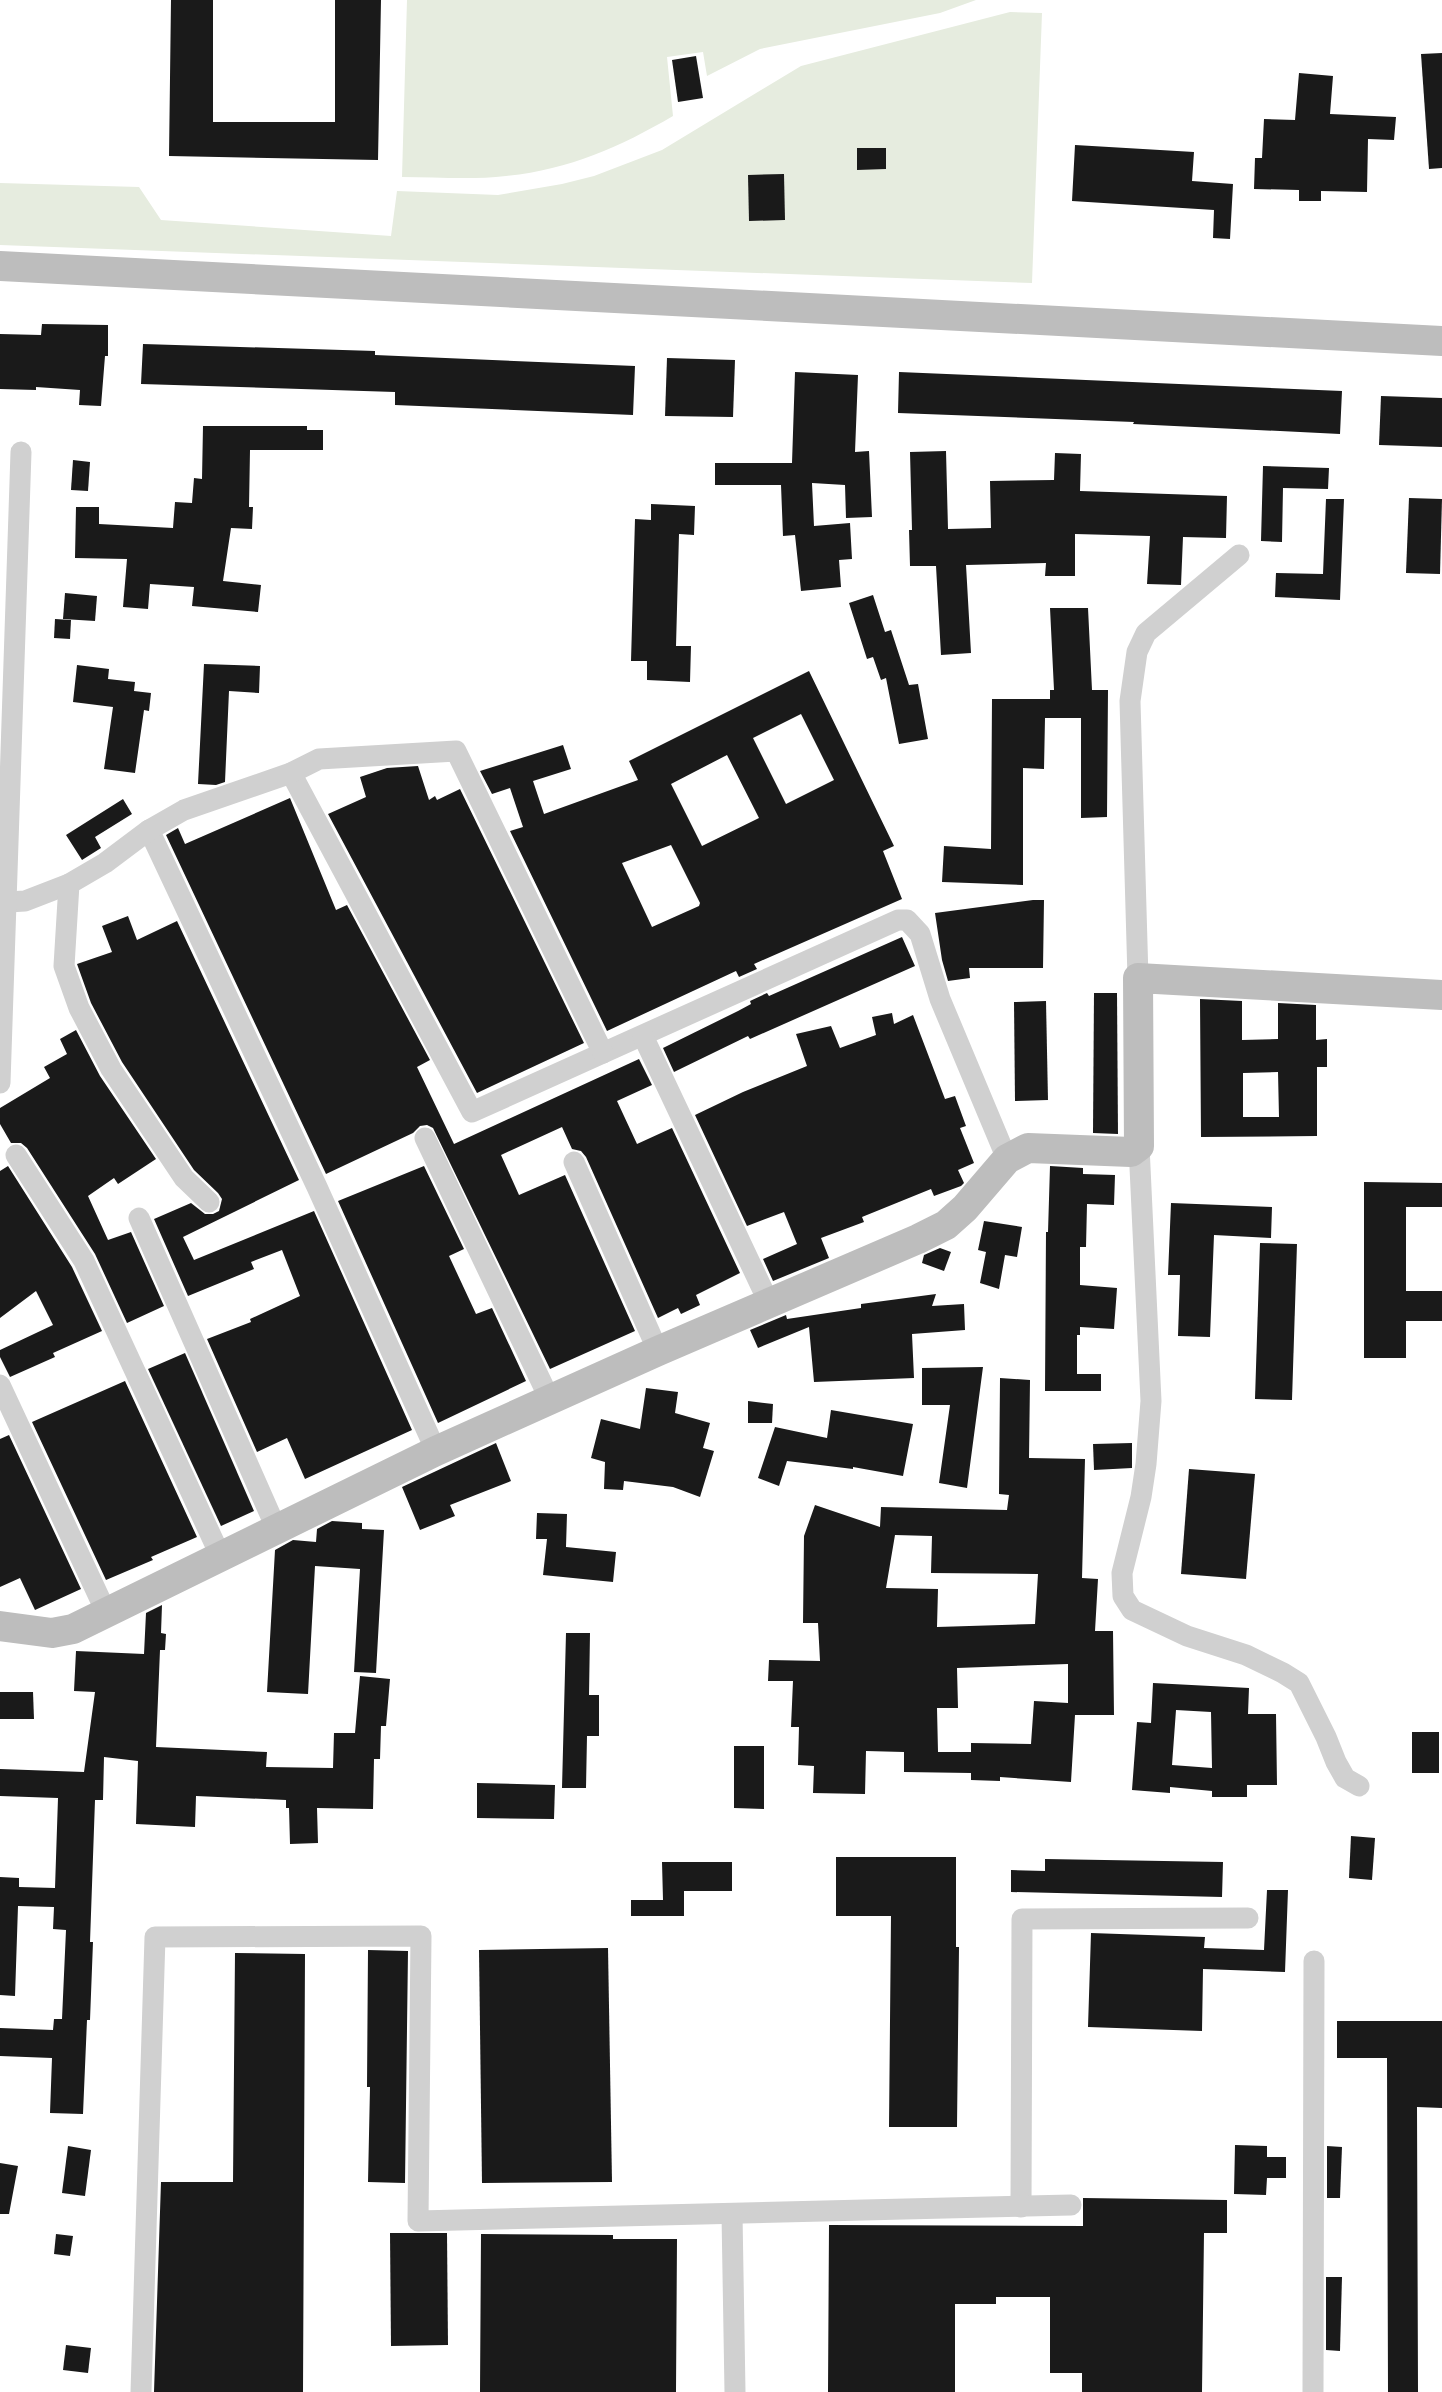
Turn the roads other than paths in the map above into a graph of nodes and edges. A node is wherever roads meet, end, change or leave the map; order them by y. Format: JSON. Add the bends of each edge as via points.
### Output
{"nodes":[{"id":1,"x":0,"y":266,"type":"edge"},
{"id":2,"x":1442,"y":341,"type":"edge"},
{"id":3,"x":21,"y":452,"type":"dead end"},
{"id":4,"x":1239,"y":555,"type":"dead end"},
{"id":5,"x":291,"y":773,"type":"junction"},
{"id":6,"x":149,"y":830,"type":"junction"},
{"id":7,"x":69,"y":884,"type":"junction"},
{"id":8,"x":8,"y":902,"type":"junction"},
{"id":9,"x":3,"y":925,"type":"edge"},
{"id":10,"x":1138,"y":978,"type":"junction"},
{"id":11,"x":1442,"y":995,"type":"edge"},
{"id":12,"x":643,"y":1036,"type":"junction"},
{"id":13,"x":603,"y":1053,"type":"junction"},
{"id":14,"x":0,"y":1083,"type":"edge"},
{"id":15,"x":425,"y":1138,"type":"dead end"},
{"id":16,"x":1139,"y":1146,"type":"junction"},
{"id":17,"x":16,"y":1155,"type":"dead end"},
{"id":18,"x":1007,"y":1159,"type":"junction"},
{"id":19,"x":575,"y":1162,"type":"dead end"},
{"id":20,"x":209,"y":1202,"type":"dead end"},
{"id":21,"x":139,"y":1218,"type":"dead end"},
{"id":22,"x":769,"y":1303,"type":"junction"},
{"id":23,"x":658,"y":1351,"type":"junction"},
{"id":24,"x":0,"y":1385,"type":"edge"},
{"id":25,"x":550,"y":1400,"type":"junction"},
{"id":26,"x":436,"y":1451,"type":"junction"},
{"id":27,"x":277,"y":1530,"type":"junction"},
{"id":28,"x":220,"y":1555,"type":"junction"},
{"id":29,"x":107,"y":1614,"type":"junction"},
{"id":30,"x":0,"y":1626,"type":"edge"},
{"id":31,"x":1359,"y":1786,"type":"dead end"},
{"id":32,"x":1248,"y":1918,"type":"dead end"},
{"id":33,"x":1314,"y":1961,"type":"dead end"},
{"id":34,"x":1071,"y":2205,"type":"dead end"},
{"id":35,"x":1021,"y":2207,"type":"junction"},
{"id":36,"x":732,"y":2214,"type":"junction"},
{"id":37,"x":141,"y":2392,"type":"edge"},
{"id":38,"x":735,"y":2392,"type":"edge"},
{"id":39,"x":1313,"y":2392,"type":"edge"}],
"edges":[{"from":1,"to":2,"type":"street"},
{"from":3,"to":8,"type":"street"},
{"from":4,"to":10,"type":"street","via":[[1146,633],[1137,652],[1130,701]]},
{"from":5,"to":6,"type":"street","via":[[184,810]]},
{"from":5,"to":13,"type":"street","via":[[319,759],[456,751]]},
{"from":5,"to":13,"type":"street","via":[[472,1111]]},
{"from":6,"to":7,"type":"street"},
{"from":6,"to":26,"type":"street"},
{"from":7,"to":8,"type":"street","via":[[25,901]]},
{"from":7,"to":20,"type":"street","via":[[64,966],[79,1008],[111,1069],[184,1178]]},
{"from":8,"to":9,"type":"street"},
{"from":9,"to":14,"type":"street"},
{"from":10,"to":11,"type":"street"},
{"from":10,"to":16,"type":"street"},
{"from":12,"to":13,"type":"street"},
{"from":12,"to":18,"type":"street","via":[[898,920],[907,920],[920,934],[940,999]]},
{"from":12,"to":22,"type":"street"},
{"from":15,"to":25,"type":"street"},
{"from":16,"to":18,"type":"street","via":[[1131,1152],[1028,1148]]},
{"from":16,"to":31,"type":"street","via":[[1151,1401],[1141,1497],[1122,1573],[1123,1595],[1132,1610],[1187,1636],[1246,1655],[1299,1683],[1340,1770]]},
{"from":17,"to":28,"type":"street","via":[[83,1261]]},
{"from":18,"to":22,"type":"street","via":[[946,1225]]},
{"from":19,"to":23,"type":"street"},
{"from":21,"to":27,"type":"street"},
{"from":22,"to":23,"type":"street"},
{"from":23,"to":25,"type":"street"},
{"from":24,"to":29,"type":"street"},
{"from":25,"to":26,"type":"street"},
{"from":26,"to":27,"type":"street"},
{"from":27,"to":28,"type":"street"},
{"from":28,"to":29,"type":"street"},
{"from":29,"to":30,"type":"street","via":[[52,1633]]},
{"from":32,"to":35,"type":"street","via":[[1022,1919]]},
{"from":33,"to":39,"type":"street"},
{"from":34,"to":35,"type":"street"},
{"from":35,"to":36,"type":"street"},
{"from":36,"to":37,"type":"street","via":[[418,2221],[421,1936],[155,1937]]},
{"from":36,"to":38,"type":"street"}]}
